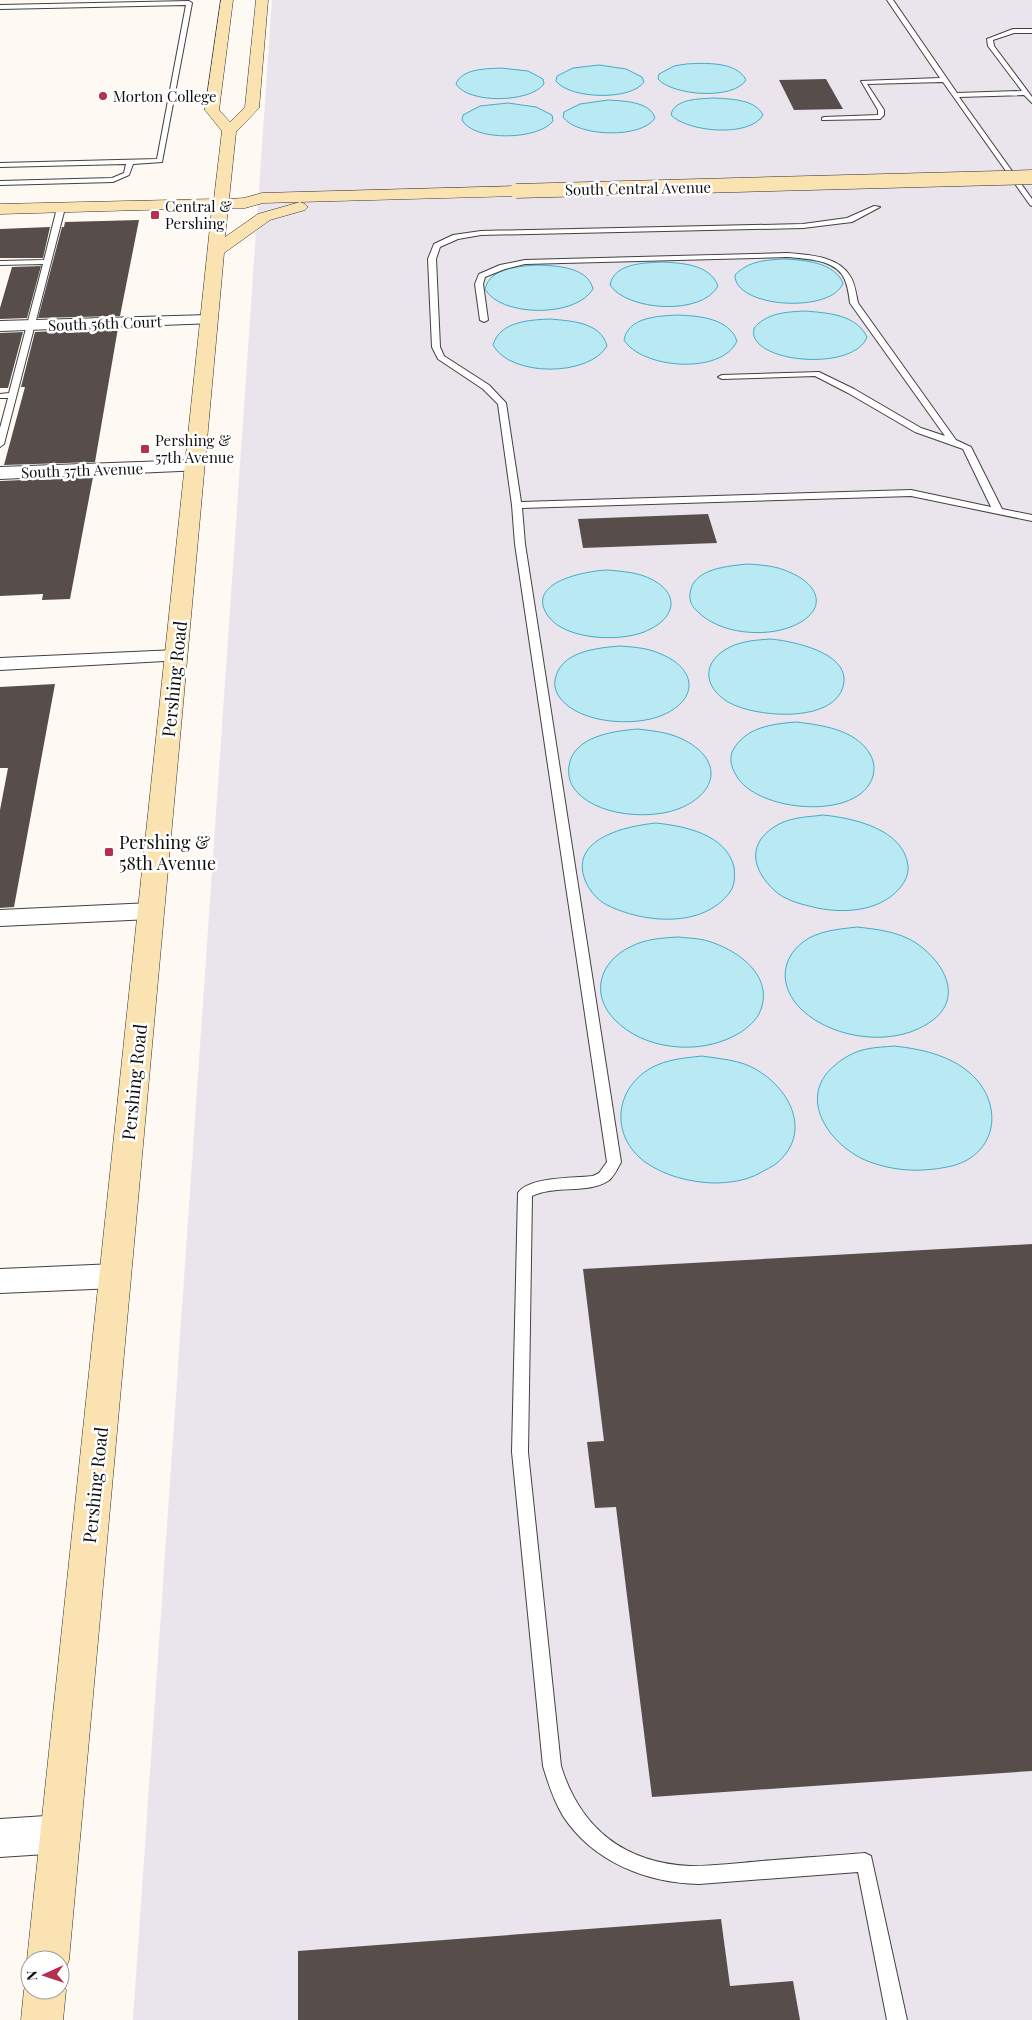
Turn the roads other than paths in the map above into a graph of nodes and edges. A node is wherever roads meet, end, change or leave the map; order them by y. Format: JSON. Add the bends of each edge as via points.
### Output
{"nodes":[{"id":1,"x":227,"y":0,"type":"edge"},
{"id":2,"x":262,"y":0,"type":"edge"},
{"id":3,"x":890,"y":0,"type":"edge"},
{"id":4,"x":896,"y":0,"type":"edge"},
{"id":5,"x":0,"y":7,"type":"edge"},
{"id":6,"x":1032,"y":31,"type":"edge"},
{"id":7,"x":944,"y":80,"type":"junction"},
{"id":8,"x":1025,"y":93,"type":"junction"},
{"id":9,"x":955,"y":95,"type":"junction"},
{"id":10,"x":1032,"y":101,"type":"edge"},
{"id":11,"x":824,"y":119,"type":"dead end"},
{"id":12,"x":229,"y":131,"type":"junction"},
{"id":13,"x":130,"y":162,"type":"junction"},
{"id":14,"x":0,"y":165,"type":"edge"},
{"id":15,"x":1032,"y":177,"type":"edge"},
{"id":16,"x":0,"y":183,"type":"edge"},
{"id":17,"x":1032,"y":187,"type":"edge"},
{"id":18,"x":517,"y":196,"type":"junction"},
{"id":19,"x":245,"y":203,"type":"junction"},
{"id":20,"x":221,"y":204,"type":"junction"},
{"id":21,"x":1032,"y":204,"type":"edge"},
{"id":22,"x":302,"y":207,"type":"junction"},
{"id":23,"x":876,"y":207,"type":"dead end"},
{"id":24,"x":61,"y":208,"type":"junction"},
{"id":25,"x":0,"y":209,"type":"edge"},
{"id":26,"x":216,"y":251,"type":"junction"},
{"id":27,"x":47,"y":262,"type":"junction"},
{"id":28,"x":0,"y":264,"type":"edge"},
{"id":29,"x":209,"y":320,"type":"junction"},
{"id":30,"x":484,"y":320,"type":"dead end"},
{"id":31,"x":31,"y":324,"type":"junction"},
{"id":32,"x":0,"y":326,"type":"edge"},
{"id":33,"x":722,"y":377,"type":"dead end"},
{"id":34,"x":13,"y":395,"type":"junction"},
{"id":35,"x":0,"y":396,"type":"edge"},
{"id":36,"x":953,"y":442,"type":"junction"},
{"id":37,"x":0,"y":444,"type":"edge"},
{"id":38,"x":195,"y":466,"type":"junction"},
{"id":39,"x":0,"y":472,"type":"edge"},
{"id":40,"x":517,"y":505,"type":"junction"},
{"id":41,"x":998,"y":511,"type":"junction"},
{"id":42,"x":1032,"y":518,"type":"edge"},
{"id":43,"x":176,"y":656,"type":"junction"},
{"id":44,"x":0,"y":664,"type":"edge"},
{"id":45,"x":151,"y":910,"type":"junction"},
{"id":46,"x":0,"y":918,"type":"edge"},
{"id":47,"x":115,"y":1276,"type":"junction"},
{"id":48,"x":0,"y":1281,"type":"edge"},
{"id":49,"x":61,"y":1834,"type":"junction"},
{"id":50,"x":0,"y":1838,"type":"edge"},
{"id":51,"x":49,"y":1950,"type":"edge"},
{"id":52,"x":44,"y":2000,"type":"edge"},
{"id":53,"x":42,"y":2020,"type":"edge"},
{"id":54,"x":897,"y":2020,"type":"edge"}],
"edges":[{"from":1,"to":12,"type":"main road","via":[[212,110]]},
{"from":2,"to":12,"type":"main road","via":[[252,108]]},
{"from":3,"to":4,"type":"lane"},
{"from":3,"to":7,"type":"lane"},
{"from":5,"to":13,"type":"lane","via":[[189,3],[160,161]]},
{"from":6,"to":8,"type":"lane","via":[[1013,31],[990,39],[991,46]]},
{"from":7,"to":9,"type":"lane"},
{"from":7,"to":11,"type":"lane","via":[[863,82],[880,110],[878,118]]},
{"from":8,"to":9,"type":"lane"},
{"from":8,"to":10,"type":"lane"},
{"from":9,"to":21,"type":"lane"},
{"from":12,"to":20,"type":"main road","name":"Pershing Road"},
{"from":13,"to":14,"type":"lane"},
{"from":13,"to":16,"type":"lane","via":[[127,174],[113,180]]},
{"from":15,"to":18,"type":"main road","name":"South Central Avenue","bridge":true},
{"from":17,"to":18,"type":"main road","name":"South Central Avenue"},
{"from":18,"to":19,"type":"main road","name":"South Central Avenue","via":[[262,198]]},
{"from":18,"to":22,"type":"main road","name":"South Central Avenue"},
{"from":19,"to":20,"type":"main road","name":"South Central Avenue"},
{"from":19,"to":22,"type":"main road","name":"South Central Avenue","via":[[260,208]]},
{"from":20,"to":24,"type":"main road","name":"South Central Avenue"},
{"from":20,"to":26,"type":"main road","name":"Pershing Road"},
{"from":22,"to":26,"type":"main road","via":[[264,217]]},
{"from":23,"to":40,"type":"lane","via":[[849,220],[803,226],[481,233],[456,237],[437,246],[432,259],[436,347],[441,357],[486,387],[502,403]]},
{"from":24,"to":25,"type":"main road","name":"South Central Avenue"},
{"from":24,"to":27,"type":"lane"},
{"from":26,"to":29,"type":"main road","name":"Pershing Road"},
{"from":27,"to":28,"type":"lane"},
{"from":27,"to":31,"type":"lane"},
{"from":29,"to":31,"type":"street","name":"South 56th Court"},
{"from":29,"to":38,"type":"main road","name":"Pershing Road"},
{"from":30,"to":36,"type":"lane","via":[[479,284],[482,276],[525,262],[813,258],[838,268],[847,276],[854,304]]},
{"from":31,"to":32,"type":"street","name":"South 56th Court"},
{"from":31,"to":34,"type":"lane"},
{"from":33,"to":36,"type":"lane","via":[[816,374],[918,430]]},
{"from":34,"to":35,"type":"lane"},
{"from":34,"to":37,"type":"lane"},
{"from":36,"to":41,"type":"lane","via":[[966,447]]},
{"from":38,"to":39,"type":"street","name":"South 57th Avenue"},
{"from":38,"to":43,"type":"main road","name":"Pershing Road"},
{"from":40,"to":41,"type":"lane","via":[[911,493]]},
{"from":40,"to":54,"type":"lane","via":[[614,1162],[604,1177],[594,1181],[540,1186],[525,1193],[520,1452],[552,1766],[557,1788],[569,1812],[588,1834],[616,1854],[647,1868],[680,1874],[865,1862]]},
{"from":41,"to":42,"type":"lane"},
{"from":43,"to":44,"type":"street"},
{"from":43,"to":45,"type":"main road","name":"Pershing Road"},
{"from":45,"to":46,"type":"street"},
{"from":45,"to":47,"type":"main road","name":"Pershing Road"},
{"from":47,"to":48,"type":"street"},
{"from":47,"to":49,"type":"main road","name":"Pershing Road"},
{"from":49,"to":50,"type":"street"},
{"from":49,"to":51,"type":"main road","name":"Pershing Road"},
{"from":52,"to":53,"type":"main road"}]}
